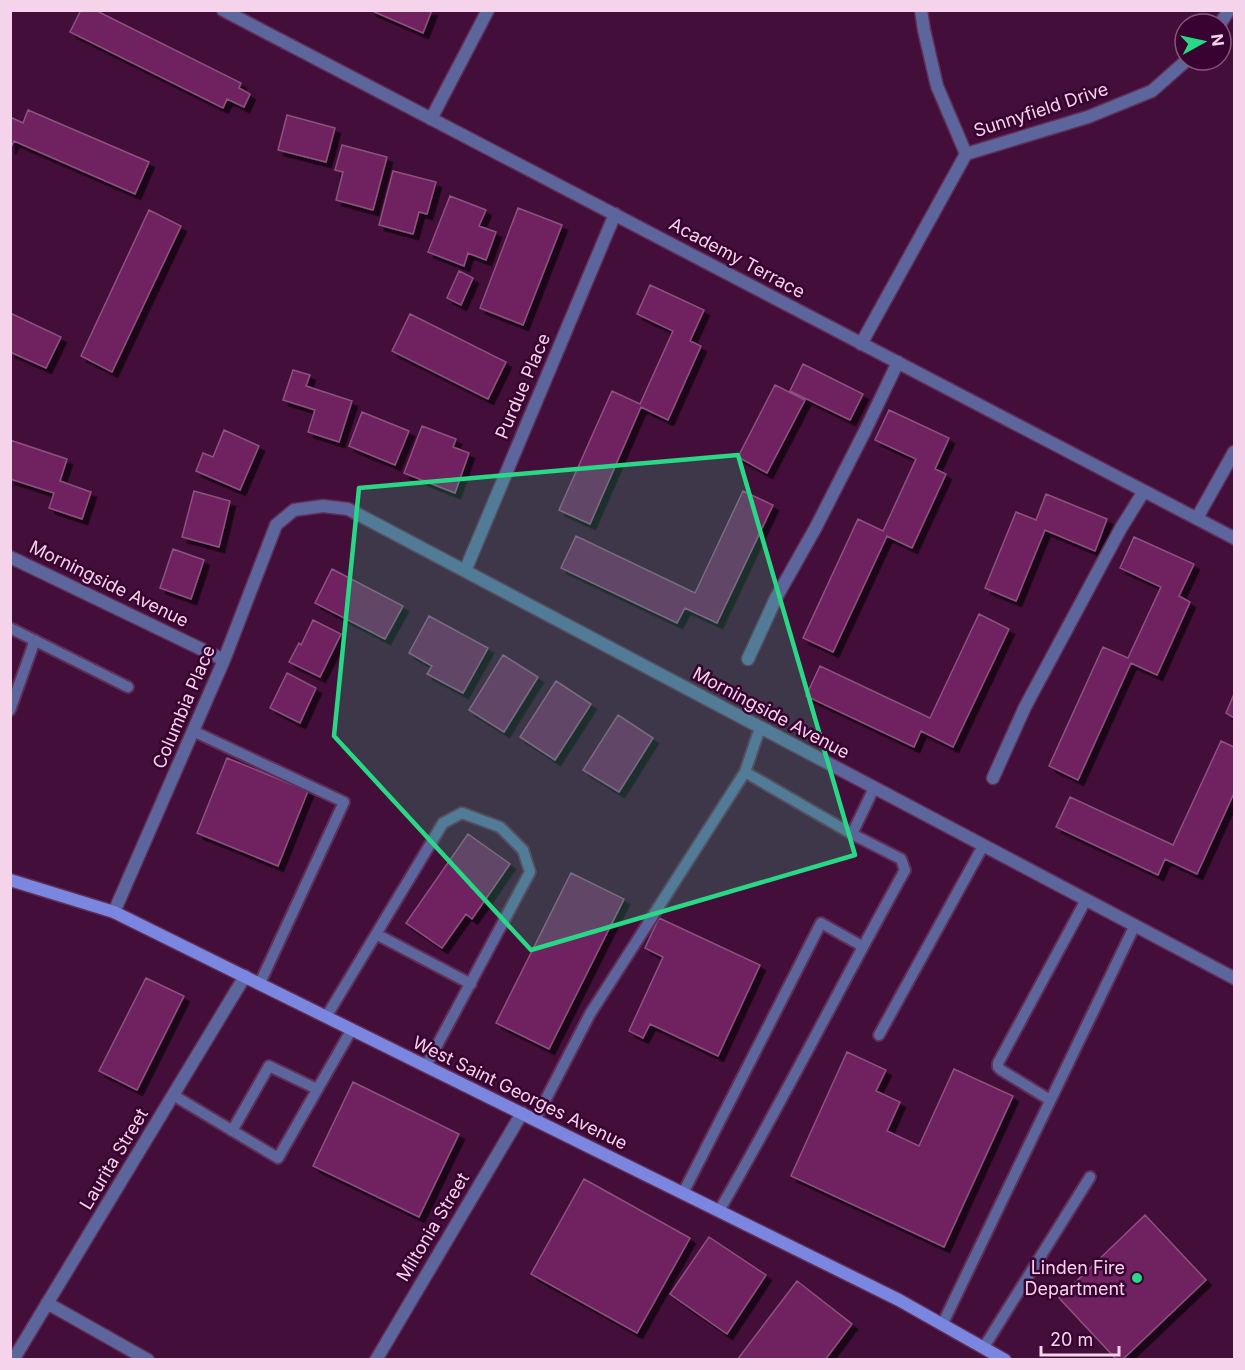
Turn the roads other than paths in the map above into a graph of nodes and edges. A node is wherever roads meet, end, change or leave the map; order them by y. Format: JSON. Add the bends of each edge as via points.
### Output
{"nodes":[{"id":1,"x":223,"y":10,"type":"edge"},
{"id":2,"x":488,"y":10,"type":"edge"},
{"id":3,"x":921,"y":10,"type":"edge"},
{"id":4,"x":1173,"y":72,"type":"edge"},
{"id":5,"x":431,"y":119,"type":"junction"},
{"id":6,"x":966,"y":154,"type":"junction"},
{"id":7,"x":615,"y":214,"type":"junction"},
{"id":8,"x":861,"y":344,"type":"junction"},
{"id":9,"x":897,"y":363,"type":"junction"},
{"id":10,"x":1234,"y":452,"type":"edge"},
{"id":11,"x":1144,"y":491,"type":"junction"},
{"id":12,"x":285,"y":517,"type":"joint"},
{"id":13,"x":1197,"y":518,"type":"junction"},
{"id":14,"x":1234,"y":538,"type":"edge"},
{"id":15,"x":10,"y":557,"type":"edge"},
{"id":16,"x":465,"y":572,"type":"junction"},
{"id":17,"x":10,"y":628,"type":"edge"},
{"id":18,"x":35,"y":640,"type":"junction"},
{"id":19,"x":748,"y":659,"type":"dead end"},
{"id":20,"x":224,"y":660,"type":"junction"},
{"id":21,"x":128,"y":687,"type":"dead end"},
{"id":22,"x":10,"y":710,"type":"edge"},
{"id":23,"x":760,"y":728,"type":"junction"},
{"id":24,"x":193,"y":731,"type":"junction"},
{"id":25,"x":745,"y":772,"type":"junction"},
{"id":26,"x":993,"y":778,"type":"dead end"},
{"id":27,"x":874,"y":788,"type":"junction"},
{"id":28,"x":852,"y":834,"type":"junction"},
{"id":29,"x":983,"y":846,"type":"junction"},
{"id":30,"x":10,"y":880,"type":"edge"},
{"id":31,"x":1086,"y":900,"type":"junction"},
{"id":32,"x":114,"y":912,"type":"junction"},
{"id":33,"x":1135,"y":925,"type":"junction"},
{"id":34,"x":376,"y":934,"type":"junction"},
{"id":35,"x":862,"y":946,"type":"junction"},
{"id":36,"x":245,"y":976,"type":"junction"},
{"id":37,"x":1234,"y":978,"type":"edge"},
{"id":38,"x":260,"y":983,"type":"junction"},
{"id":39,"x":471,"y":984,"type":"junction"},
{"id":40,"x":326,"y":1017,"type":"junction"},
{"id":41,"x":352,"y":1029,"type":"junction"},
{"id":42,"x":879,"y":1035,"type":"dead end"},
{"id":43,"x":426,"y":1066,"type":"junction"},
{"id":44,"x":317,"y":1089,"type":"junction"},
{"id":45,"x":173,"y":1095,"type":"junction"},
{"id":46,"x":1050,"y":1100,"type":"junction"},
{"id":47,"x":522,"y":1113,"type":"junction"},
{"id":48,"x":535,"y":1120,"type":"junction"},
{"id":49,"x":232,"y":1131,"type":"junction"},
{"id":50,"x":1090,"y":1177,"type":"dead end"},
{"id":51,"x":683,"y":1193,"type":"junction"},
{"id":52,"x":719,"y":1211,"type":"junction"},
{"id":53,"x":47,"y":1303,"type":"junction"},
{"id":54,"x":942,"y":1325,"type":"junction"},
{"id":55,"x":984,"y":1347,"type":"junction"},
{"id":56,"x":13,"y":1359,"type":"edge"},
{"id":57,"x":148,"y":1359,"type":"edge"},
{"id":58,"x":376,"y":1359,"type":"edge"},
{"id":59,"x":1005,"y":1359,"type":"edge"}],
"edges":[{"from":1,"to":5,"type":"street","name":"Academy Terrace"},
{"from":2,"to":5,"type":"street"},
{"from":3,"to":6,"type":"street","via":[[937,86]]},
{"from":4,"to":6,"type":"street","name":"Sunnyfield Drive","via":[[1152,91],[1088,117]]},
{"from":5,"to":7,"type":"street","name":"Academy Terrace"},
{"from":6,"to":8,"type":"street","name":"Sunnyfield Drive"},
{"from":7,"to":8,"type":"street","name":"Academy Terrace"},
{"from":7,"to":16,"type":"street","name":"Purdue Place"},
{"from":8,"to":9,"type":"street","name":"Academy Terrace"},
{"from":9,"to":11,"type":"street","name":"Academy Terrace"},
{"from":9,"to":19,"type":"street"},
{"from":10,"to":13,"type":"street"},
{"from":11,"to":13,"type":"street","name":"Academy Terrace"},
{"from":11,"to":26,"type":"street","via":[[1025,707]]},
{"from":12,"to":16,"type":"street","name":"Morningside Avenue","via":[[294,510],[323,506],[348,510]]},
{"from":12,"to":20,"type":"street","name":"Columbia Place","via":[[276,525]]},
{"from":13,"to":14,"type":"street","name":"Academy Terrace"},
{"from":15,"to":20,"type":"street","name":"Morningside Avenue"},
{"from":16,"to":23,"type":"street","name":"Morningside Avenue"},
{"from":17,"to":18,"type":"lane"},
{"from":18,"to":21,"type":"lane"},
{"from":18,"to":22,"type":"lane"},
{"from":20,"to":24,"type":"street","name":"Columbia Place"},
{"from":23,"to":25,"type":"lane"},
{"from":23,"to":27,"type":"street","name":"Morningside Avenue"},
{"from":24,"to":32,"type":"street","name":"Columbia Place"},
{"from":24,"to":38,"type":"lane","via":[[344,802]]},
{"from":25,"to":28,"type":"lane"},
{"from":25,"to":48,"type":"lane","via":[[590,1014]]},
{"from":27,"to":28,"type":"lane"},
{"from":27,"to":29,"type":"street","name":"Morningside Avenue"},
{"from":28,"to":35,"type":"lane","via":[[901,859],[905,870]]},
{"from":29,"to":31,"type":"street","name":"Morningside Avenue"},
{"from":29,"to":42,"type":"lane"},
{"from":30,"to":32,"type":"main road","name":"West Saint Georges Avenue"},
{"from":31,"to":33,"type":"street","name":"Morningside Avenue"},
{"from":31,"to":46,"type":"lane","via":[[998,1063],[1001,1070]]},
{"from":32,"to":36,"type":"main road","name":"West Saint Georges Avenue"},
{"from":33,"to":37,"type":"street","name":"Morningside Avenue"},
{"from":33,"to":46,"type":"lane"},
{"from":34,"to":39,"type":"lane"},
{"from":34,"to":39,"type":"lane","via":[[443,822],[462,813],[500,827],[523,850],[530,872]]},
{"from":34,"to":40,"type":"lane"},
{"from":35,"to":51,"type":"lane","via":[[821,923]]},
{"from":35,"to":52,"type":"lane"},
{"from":36,"to":38,"type":"main road","name":"West Saint Georges Avenue"},
{"from":36,"to":45,"type":"street","name":"Laurita Street"},
{"from":38,"to":40,"type":"main road","name":"West Saint Georges Avenue"},
{"from":39,"to":43,"type":"lane"},
{"from":40,"to":41,"type":"main road","name":"West Saint Georges Avenue"},
{"from":41,"to":43,"type":"main road","name":"West Saint Georges Avenue"},
{"from":41,"to":44,"type":"lane"},
{"from":43,"to":47,"type":"main road","name":"West Saint Georges Avenue"},
{"from":44,"to":49,"type":"lane","via":[[269,1066]]},
{"from":44,"to":49,"type":"lane","via":[[278,1158]]},
{"from":45,"to":49,"type":"lane"},
{"from":45,"to":53,"type":"street","name":"Laurita Street"},
{"from":46,"to":54,"type":"lane"},
{"from":47,"to":48,"type":"main road","name":"West Saint Georges Avenue"},
{"from":47,"to":58,"type":"street","name":"Miltonia Street"},
{"from":48,"to":51,"type":"main road","name":"West Saint Georges Avenue"},
{"from":50,"to":55,"type":"lane"},
{"from":51,"to":52,"type":"main road","name":"West Saint Georges Avenue"},
{"from":52,"to":54,"type":"main road","name":"West Saint Georges Avenue"},
{"from":53,"to":56,"type":"street","name":"Laurita Street"},
{"from":53,"to":57,"type":"street"},
{"from":54,"to":55,"type":"main road","name":"West Saint Georges Avenue"},
{"from":55,"to":59,"type":"main road","name":"West Saint Georges Avenue"}]}
